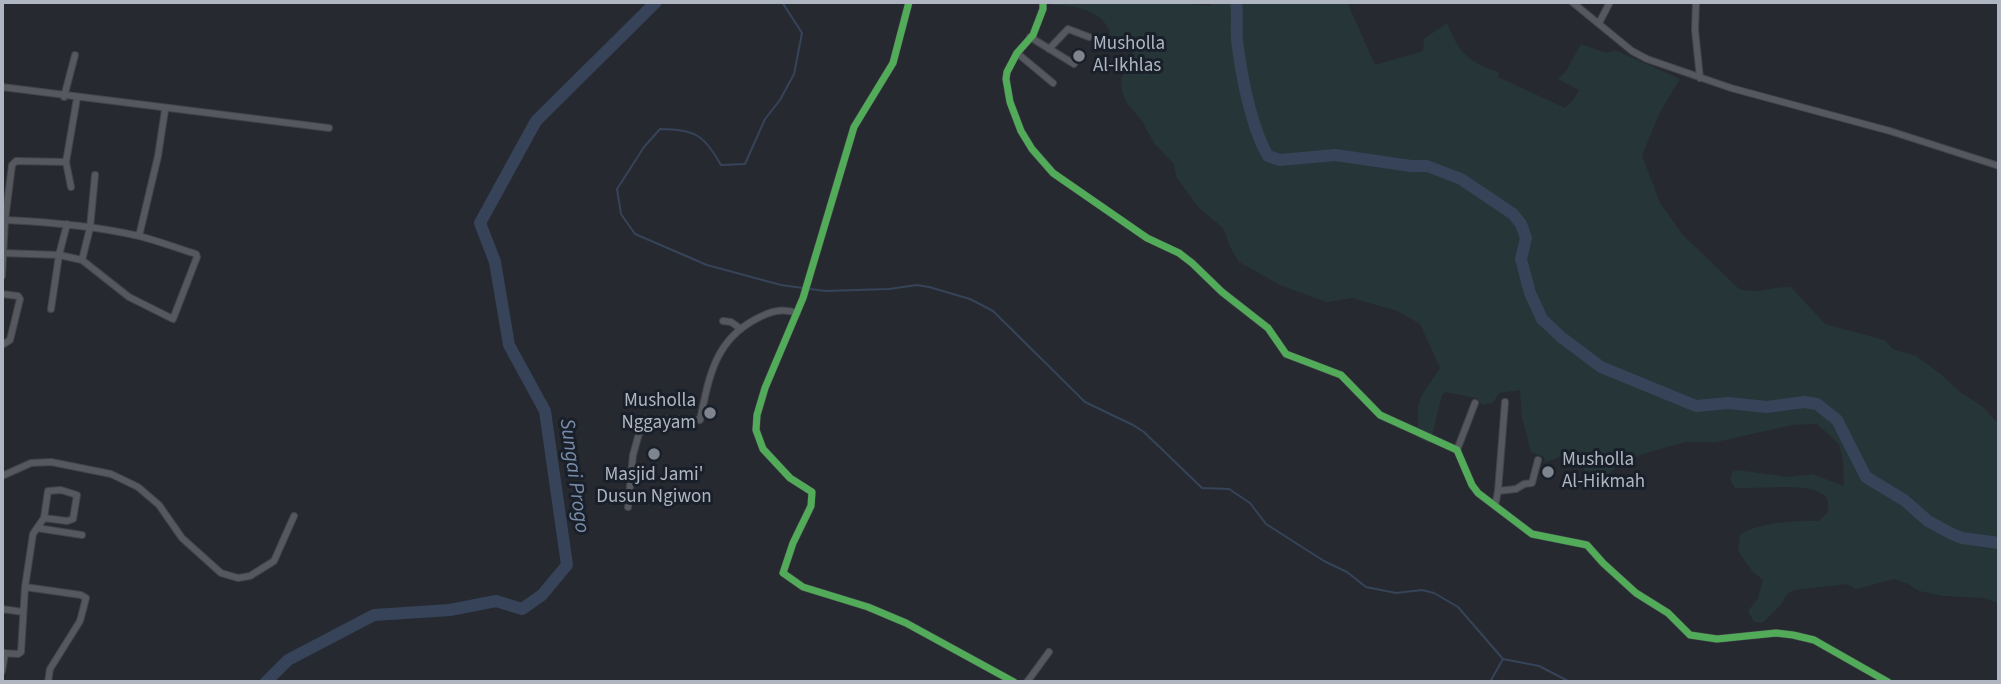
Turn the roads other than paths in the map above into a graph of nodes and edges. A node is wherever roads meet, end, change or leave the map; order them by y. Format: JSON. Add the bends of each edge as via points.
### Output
{"nodes":[{"id":1,"x":909,"y":2,"type":"edge"},
{"id":2,"x":1043,"y":2,"type":"edge"},
{"id":3,"x":1573,"y":2,"type":"edge"},
{"id":4,"x":1610,"y":2,"type":"edge"},
{"id":5,"x":1696,"y":2,"type":"edge"},
{"id":6,"x":1599,"y":23,"type":"junction"},
{"id":7,"x":1030,"y":37,"type":"junction"},
{"id":8,"x":1088,"y":37,"type":"dead end"},
{"id":9,"x":1049,"y":49,"type":"junction"},
{"id":10,"x":1017,"y":52,"type":"junction"},
{"id":11,"x":75,"y":55,"type":"dead end"},
{"id":12,"x":1074,"y":64,"type":"dead end"},
{"id":13,"x":1700,"y":78,"type":"junction"},
{"id":14,"x":1053,"y":83,"type":"dead end"},
{"id":15,"x":2,"y":87,"type":"edge"},
{"id":16,"x":64,"y":97,"type":"junction"},
{"id":17,"x":77,"y":99,"type":"junction"},
{"id":18,"x":165,"y":110,"type":"junction"},
{"id":19,"x":329,"y":128,"type":"dead end"},
{"id":20,"x":66,"y":162,"type":"junction"},
{"id":21,"x":1999,"y":166,"type":"edge"},
{"id":22,"x":95,"y":175,"type":"dead end"},
{"id":23,"x":71,"y":187,"type":"dead end"},
{"id":24,"x":5,"y":220,"type":"junction"},
{"id":25,"x":67,"y":224,"type":"junction"},
{"id":26,"x":90,"y":228,"type":"junction"},
{"id":27,"x":139,"y":236,"type":"junction"},
{"id":28,"x":2,"y":253,"type":"edge"},
{"id":29,"x":59,"y":255,"type":"junction"},
{"id":30,"x":82,"y":260,"type":"junction"},
{"id":31,"x":2,"y":276,"type":"edge"},
{"id":32,"x":2,"y":294,"type":"edge"},
{"id":33,"x":51,"y":309,"type":"dead end"},
{"id":34,"x":797,"y":313,"type":"junction"},
{"id":35,"x":723,"y":321,"type":"dead end"},
{"id":36,"x":741,"y":329,"type":"junction"},
{"id":37,"x":2,"y":345,"type":"edge"},
{"id":38,"x":1504,"y":402,"type":"dead end"},
{"id":39,"x":1475,"y":403,"type":"dead end"},
{"id":40,"x":1457,"y":450,"type":"junction"},
{"id":41,"x":1538,"y":460,"type":"dead end"},
{"id":42,"x":2,"y":476,"type":"edge"},
{"id":43,"x":1499,"y":491,"type":"junction"},
{"id":44,"x":1495,"y":506,"type":"junction"},
{"id":45,"x":628,"y":507,"type":"dead end"},
{"id":46,"x":294,"y":516,"type":"dead end"},
{"id":47,"x":44,"y":518,"type":"junction"},
{"id":48,"x":37,"y":528,"type":"junction"},
{"id":49,"x":82,"y":535,"type":"dead end"},
{"id":50,"x":25,"y":587,"type":"junction"},
{"id":51,"x":2,"y":609,"type":"edge"},
{"id":52,"x":23,"y":612,"type":"junction"},
{"id":53,"x":1049,"y":652,"type":"dead end"},
{"id":54,"x":3,"y":653,"type":"edge"},
{"id":55,"x":2,"y":671,"type":"edge"},
{"id":56,"x":48,"y":682,"type":"edge"},
{"id":57,"x":1014,"y":682,"type":"edge"},
{"id":58,"x":1027,"y":682,"type":"edge"},
{"id":59,"x":1888,"y":682,"type":"edge"}],
"edges":[{"from":1,"to":34,"type":"street","via":[[892,63],[854,127]]},
{"from":2,"to":7,"type":"street"},
{"from":3,"to":6,"type":"street"},
{"from":4,"to":6,"type":"street"},
{"from":5,"to":13,"type":"street"},
{"from":6,"to":13,"type":"street","via":[[1632,51]]},
{"from":7,"to":9,"type":"street"},
{"from":7,"to":10,"type":"street"},
{"from":8,"to":9,"type":"street","via":[[1070,29]]},
{"from":9,"to":12,"type":"street"},
{"from":10,"to":14,"type":"street"},
{"from":10,"to":40,"type":"street","via":[[1006,79],[1010,102],[1031,149],[1053,173],[1147,238],[1192,262],[1268,328],[1286,354],[1341,374],[1380,415]]},
{"from":11,"to":16,"type":"street"},
{"from":13,"to":21,"type":"street"},
{"from":15,"to":16,"type":"street"},
{"from":16,"to":17,"type":"street"},
{"from":17,"to":18,"type":"street"},
{"from":17,"to":20,"type":"street"},
{"from":18,"to":19,"type":"street"},
{"from":18,"to":27,"type":"street"},
{"from":20,"to":23,"type":"street"},
{"from":20,"to":24,"type":"street","via":[[13,163]]},
{"from":22,"to":26,"type":"street"},
{"from":24,"to":25,"type":"street"},
{"from":24,"to":28,"type":"street"},
{"from":25,"to":26,"type":"street"},
{"from":25,"to":29,"type":"street"},
{"from":26,"to":27,"type":"street"},
{"from":26,"to":30,"type":"street"},
{"from":27,"to":30,"type":"street","via":[[197,256],[173,319],[129,296]]},
{"from":28,"to":29,"type":"street"},
{"from":28,"to":31,"type":"street"},
{"from":29,"to":30,"type":"street"},
{"from":29,"to":33,"type":"street"},
{"from":32,"to":37,"type":"street","via":[[20,299],[10,340]]},
{"from":34,"to":36,"type":"street","via":[[783,309],[768,312]]},
{"from":34,"to":57,"type":"street","via":[[765,388],[756,430],[763,449],[790,478],[812,492],[811,506],[783,573],[803,587],[906,623]]},
{"from":35,"to":36,"type":"street"},
{"from":36,"to":45,"type":"street","via":[[729,338],[711,371],[700,420],[643,419]]},
{"from":38,"to":43,"type":"street"},
{"from":39,"to":40,"type":"street"},
{"from":40,"to":44,"type":"street","via":[[1472,485]]},
{"from":41,"to":43,"type":"street","via":[[1532,483]]},
{"from":42,"to":46,"type":"street","via":[[36,462],[111,474],[138,487],[159,505],[181,538],[220,573],[238,579],[274,561]]},
{"from":43,"to":44,"type":"street"},
{"from":44,"to":59,"type":"street","via":[[1532,534],[1587,545],[1636,593],[1668,613],[1690,635],[1717,639],[1793,635],[1814,640]]},
{"from":47,"to":47,"type":"street","via":[[48,491],[77,495],[73,519]]},
{"from":47,"to":48,"type":"street"},
{"from":48,"to":49,"type":"street"},
{"from":48,"to":50,"type":"street","via":[[31,537]]},
{"from":50,"to":52,"type":"street"},
{"from":50,"to":56,"type":"street","via":[[86,598],[80,621],[50,669]]},
{"from":51,"to":52,"type":"street"},
{"from":52,"to":54,"type":"street","via":[[21,652]]},
{"from":53,"to":58,"type":"street"},
{"from":54,"to":55,"type":"street"}]}
